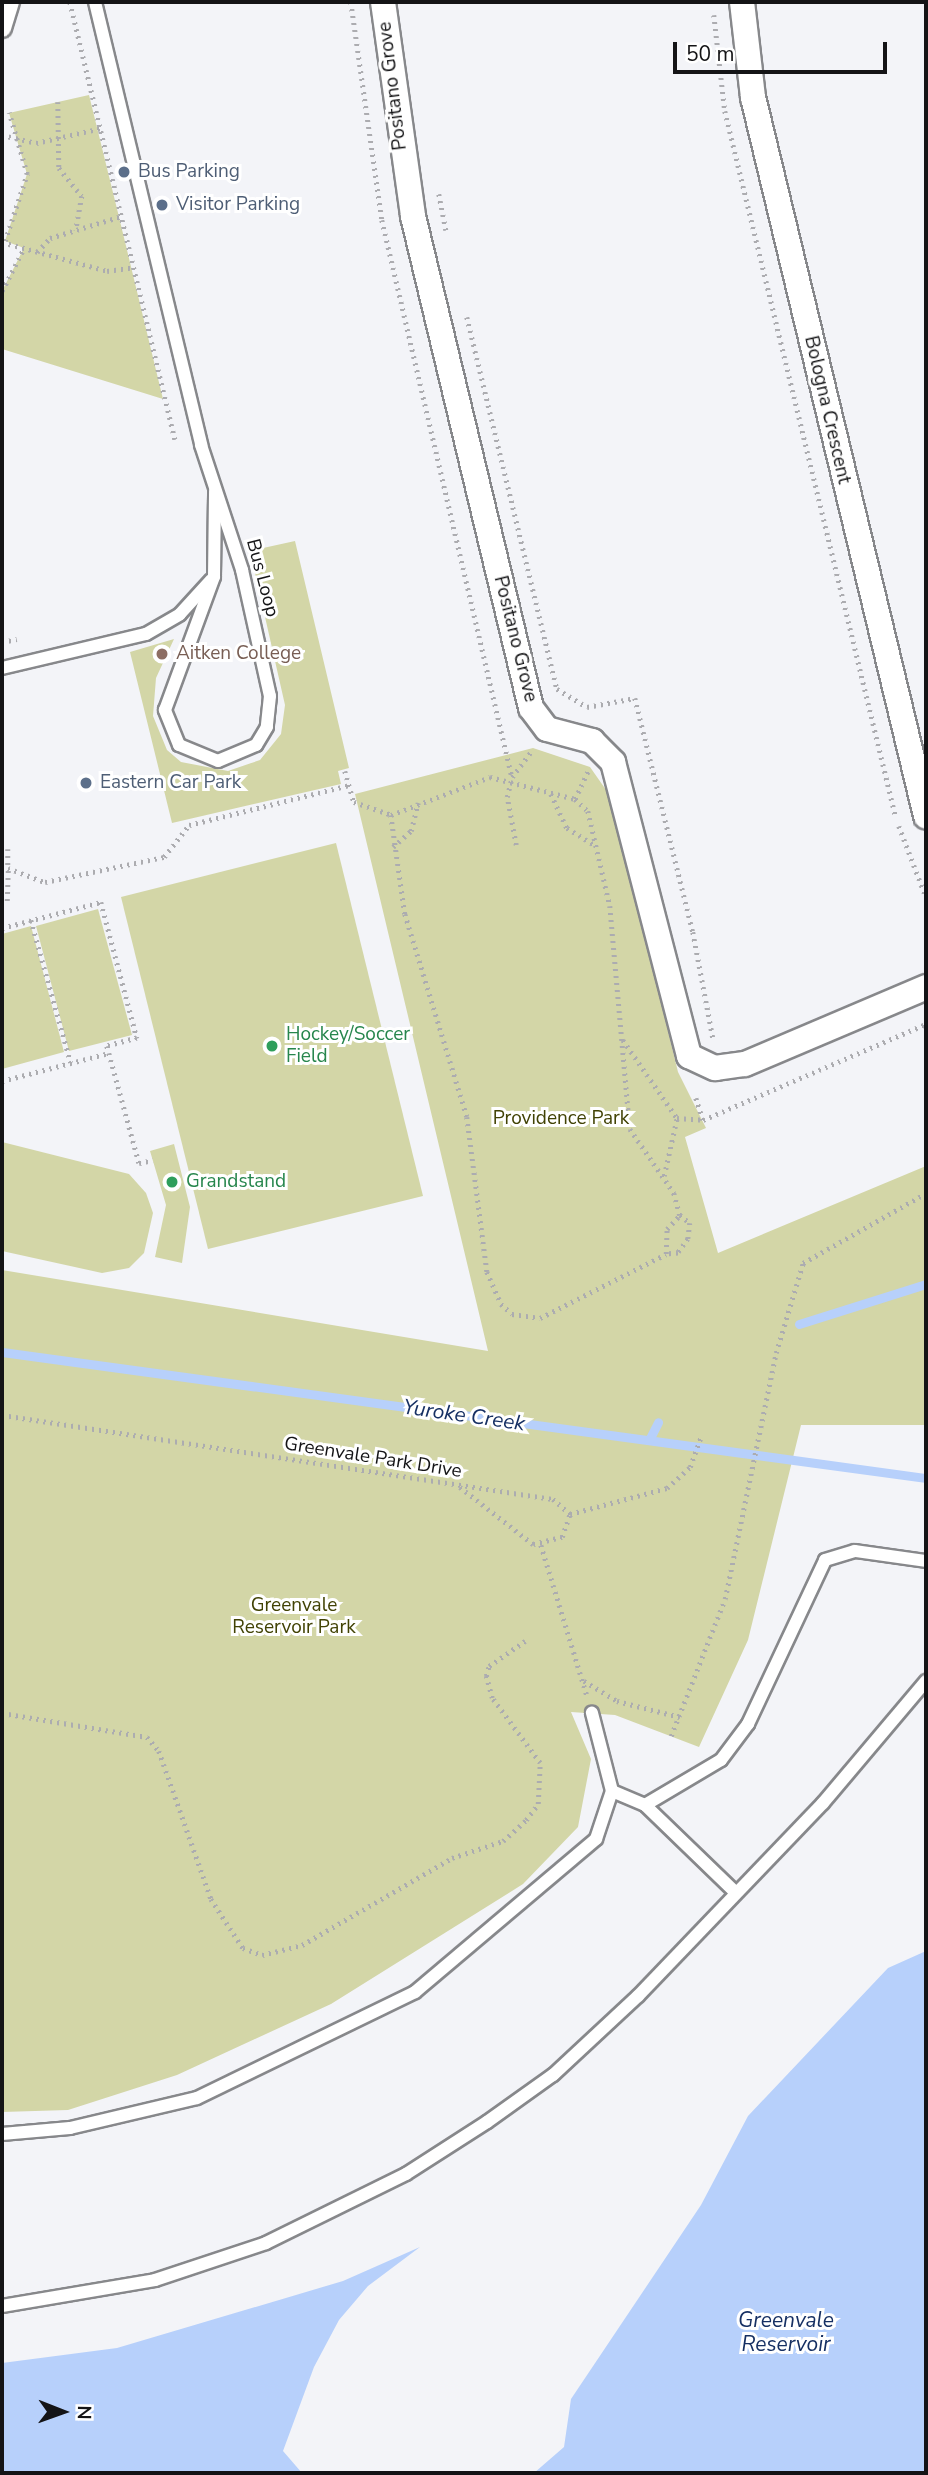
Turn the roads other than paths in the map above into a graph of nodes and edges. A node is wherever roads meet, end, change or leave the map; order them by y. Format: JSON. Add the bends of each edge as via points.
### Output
{"nodes":[{"id":1,"x":10,"y":2,"type":"edge"},
{"id":2,"x":95,"y":2,"type":"edge"},
{"id":3,"x":383,"y":2,"type":"edge"},
{"id":4,"x":742,"y":2,"type":"edge"},
{"id":5,"x":2,"y":28,"type":"edge"},
{"id":6,"x":215,"y":491,"type":"junction"},
{"id":7,"x":214,"y":578,"type":"junction"},
{"id":8,"x":2,"y":668,"type":"edge"},
{"id":9,"x":919,"y":762,"type":"edge"},
{"id":10,"x":926,"y":816,"type":"edge"},
{"id":11,"x":926,"y":987,"type":"edge"},
{"id":12,"x":926,"y":1560,"type":"edge"},
{"id":13,"x":926,"y":1681,"type":"edge"},
{"id":14,"x":592,"y":1713,"type":"road end"},
{"id":15,"x":612,"y":1791,"type":"junction"},
{"id":16,"x":645,"y":1805,"type":"junction"},
{"id":17,"x":735,"y":1892,"type":"junction"},
{"id":18,"x":2,"y":2134,"type":"edge"},
{"id":19,"x":2,"y":2306,"type":"edge"}],
"edges":[{"from":1,"to":5,"type":"street"},
{"from":2,"to":6,"type":"lane"},
{"from":3,"to":11,"type":"street","name":"Positano Grove","via":[[412,216],[531,708],[547,729],[592,741],[613,762],[684,1041],[697,1063],[715,1068],[745,1064]]},
{"from":4,"to":9,"type":"street","name":"Bologna Crescent","via":[[754,97]]},
{"from":6,"to":7,"type":"lane","name":"Bus Loop"},
{"from":6,"to":7,"type":"lane","name":"Bus Loop","via":[[242,570],[271,709],[256,745],[218,761],[179,746],[165,710]]},
{"from":7,"to":8,"type":"lane","via":[[180,614],[146,634]]},
{"from":9,"to":10,"type":"street","name":"Bologna Crescent"},
{"from":12,"to":16,"type":"lane","via":[[855,1551],[825,1560],[748,1724],[721,1760]]},
{"from":13,"to":17,"type":"lane","via":[[823,1802]]},
{"from":14,"to":15,"type":"lane"},
{"from":15,"to":16,"type":"lane"},
{"from":15,"to":18,"type":"lane","via":[[596,1839],[415,1992],[354,2026],[197,2098],[70,2128]]},
{"from":16,"to":17,"type":"lane"},
{"from":17,"to":19,"type":"lane","via":[[553,2075],[406,2174],[266,2244],[168,2276],[77,2297]]}]}
